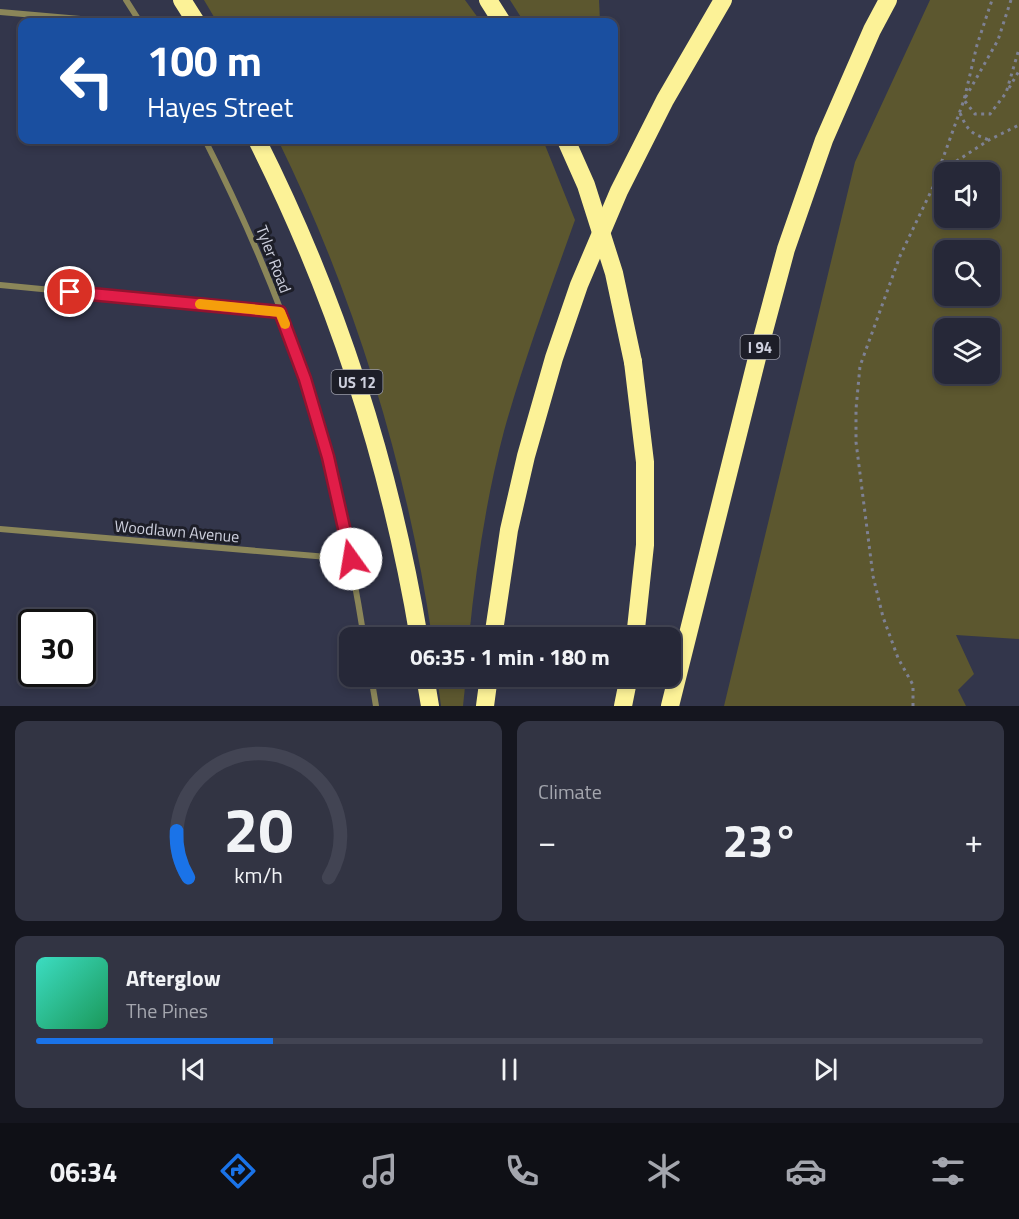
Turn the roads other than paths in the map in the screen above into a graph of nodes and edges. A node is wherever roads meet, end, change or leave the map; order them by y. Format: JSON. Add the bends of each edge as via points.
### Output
{"nodes":[{"id":1,"x":126,"y":0,"type":"edge"},
{"id":2,"x":182,"y":0,"type":"edge"},
{"id":3,"x":488,"y":0,"type":"edge"},
{"id":4,"x":723,"y":0,"type":"edge"},
{"id":5,"x":888,"y":0,"type":"edge"},
{"id":6,"x":0,"y":12,"type":"edge"},
{"id":7,"x":69,"y":18,"type":"edge"},
{"id":8,"x":137,"y":18,"type":"edge"},
{"id":9,"x":193,"y":18,"type":"edge"},
{"id":10,"x":499,"y":18,"type":"edge"},
{"id":11,"x":207,"y":144,"type":"edge"},
{"id":12,"x":259,"y":144,"type":"edge"},
{"id":13,"x":568,"y":144,"type":"edge"},
{"id":14,"x":0,"y":285,"type":"edge"},
{"id":15,"x":280,"y":312,"type":"junction"},
{"id":16,"x":0,"y":529,"type":"edge"},
{"id":17,"x":351,"y":559,"type":"junction"},
{"id":18,"x":362,"y":627,"type":"edge"},
{"id":19,"x":417,"y":627,"type":"edge"},
{"id":20,"x":495,"y":627,"type":"edge"},
{"id":21,"x":636,"y":627,"type":"edge"},
{"id":22,"x":373,"y":687,"type":"edge"},
{"id":23,"x":427,"y":687,"type":"edge"},
{"id":24,"x":488,"y":687,"type":"edge"},
{"id":25,"x":627,"y":687,"type":"edge"},
{"id":26,"x":376,"y":706,"type":"edge"},
{"id":27,"x":430,"y":706,"type":"edge"},
{"id":28,"x":485,"y":706,"type":"edge"},
{"id":29,"x":623,"y":706,"type":"edge"},
{"id":30,"x":670,"y":706,"type":"edge"}],
"edges":[{"from":1,"to":8,"type":"street"},
{"from":2,"to":9,"type":"highway"},
{"from":3,"to":10,"type":"highway"},
{"from":4,"to":20,"type":"highway","via":[[665,100],[579,285],[526,456],[508,530]]},
{"from":5,"to":30,"type":"highway","number":"I 94","via":[[824,140],[786,249]]},
{"from":6,"to":7,"type":"street"},
{"from":11,"to":15,"type":"street","name":"Tyler Road","via":[[239,207]]},
{"from":12,"to":19,"type":"highway","number":"US 12","via":[[322,282],[368,413],[398,529]]},
{"from":13,"to":21,"type":"highway","bridge":true,"via":[[586,185],[614,273],[633,362],[645,462],[645,545]]},
{"from":14,"to":15,"type":"street"},
{"from":15,"to":17,"type":"street","name":"Tyler Road","via":[[328,457]]},
{"from":16,"to":17,"type":"street","name":"Woodlawn Avenue"},
{"from":17,"to":18,"type":"street","name":"Tyler Road"},
{"from":22,"to":26,"type":"street"},
{"from":23,"to":27,"type":"highway"},
{"from":24,"to":28,"type":"highway"},
{"from":25,"to":29,"type":"highway"}]}
